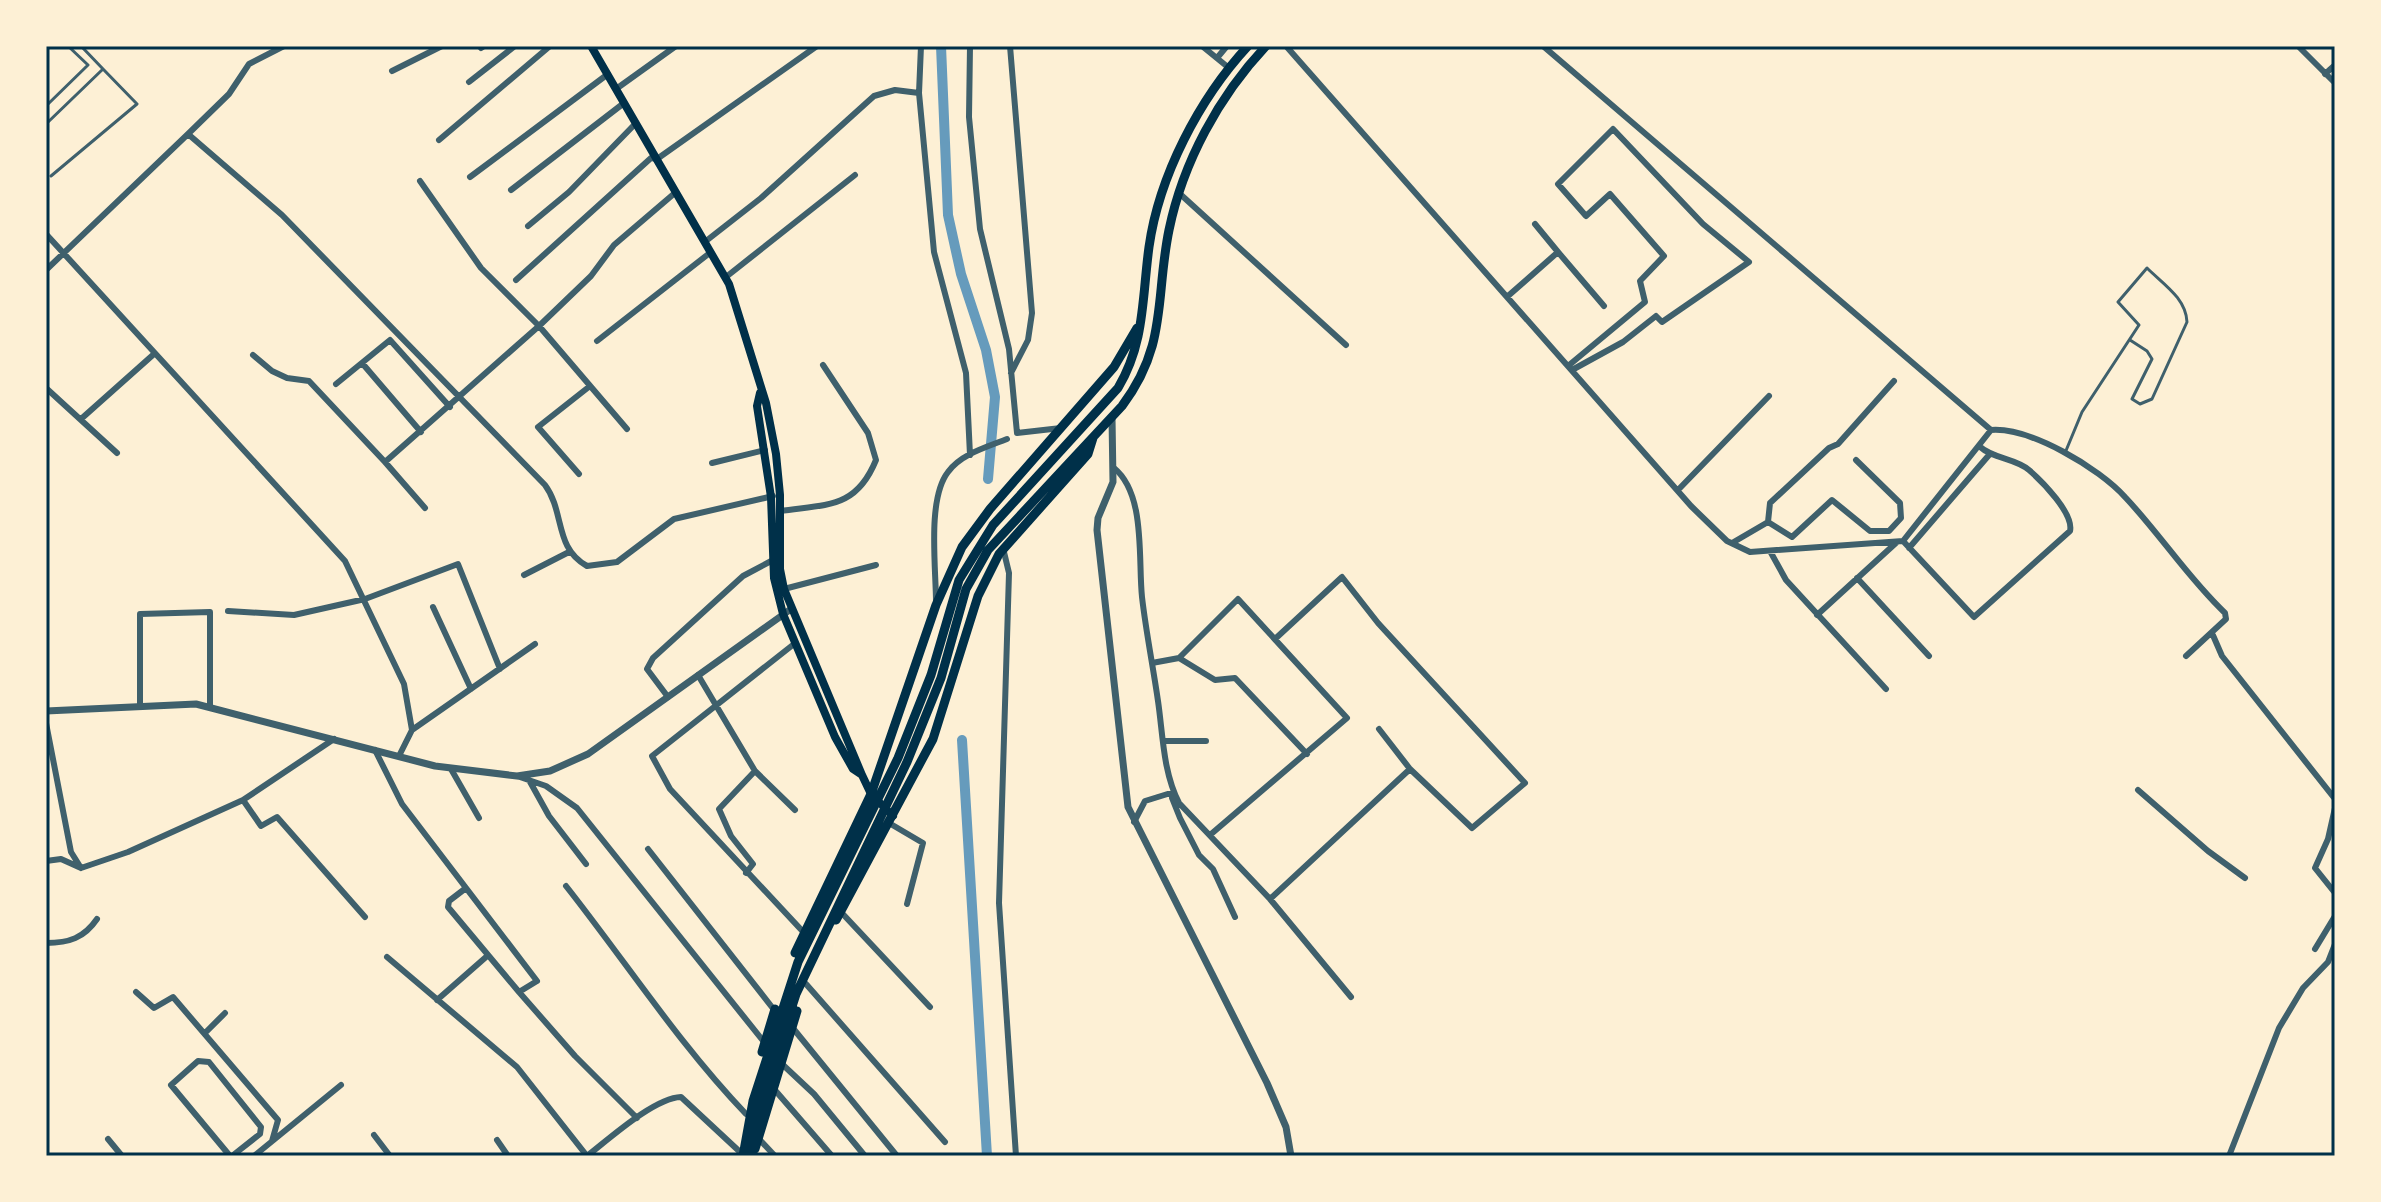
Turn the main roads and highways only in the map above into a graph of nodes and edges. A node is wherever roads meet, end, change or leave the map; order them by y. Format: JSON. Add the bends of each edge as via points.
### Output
{"nodes":[{"id":1,"x":591,"y":46,"type":"edge"},
{"id":2,"x":1248,"y":46,"type":"edge"},
{"id":3,"x":1266,"y":46,"type":"edge"},
{"id":4,"x":1144,"y":314,"type":"junction"},
{"id":5,"x":760,"y":392,"type":"junction"},
{"id":6,"x":1096,"y":432,"type":"junction"},
{"id":7,"x":776,"y":496,"type":"junction"},
{"id":8,"x":787,"y":611,"type":"junction"},
{"id":9,"x":955,"y":612,"type":"junction"},
{"id":10,"x":862,"y":775,"type":"junction"},
{"id":11,"x":871,"y":794,"type":"junction"},
{"id":12,"x":891,"y":820,"type":"junction"},
{"id":13,"x":757,"y":1102,"type":"junction"},
{"id":14,"x":740,"y":1154,"type":"edge"},
{"id":15,"x":751,"y":1156,"type":"edge"}],
"edges":[{"from":1,"to":5,"type":"main road","via":[[726,277]]},
{"from":2,"to":4,"type":"main road","via":[[1195,123],[1158,205]]},
{"from":3,"to":6,"type":"main road","via":[[1222,102],[1179,193],[1165,250],[1159,328],[1139,380]]},
{"from":4,"to":9,"type":"main road","via":[[1132,364],[1118,388],[993,525],[968,561]]},
{"from":4,"to":11,"type":"main road","via":[[1114,367],[962,547],[936,605]]},
{"from":5,"to":7,"type":"main road","via":[[766,403]]},
{"from":5,"to":7,"type":"main road","via":[[757,406]]},
{"from":6,"to":9,"type":"main road","via":[[988,550]]},
{"from":6,"to":12,"type":"main road","via":[[1088,454],[1003,548],[978,596],[933,739]]},
{"from":7,"to":8,"type":"main road"},
{"from":7,"to":8,"type":"main road","via":[[773,560]]},
{"from":8,"to":10,"type":"main road"},
{"from":8,"to":10,"type":"main road","via":[[794,644],[835,737]]},
{"from":9,"to":13,"type":"main road","via":[[941,678],[907,762],[807,966]]},
{"from":10,"to":11,"type":"main road"},
{"from":11,"to":12,"type":"main road"},
{"from":11,"to":14,"type":"main road","via":[[803,934],[765,1043]]},
{"from":12,"to":15,"type":"main road","via":[[806,984]]},
{"from":13,"to":14,"type":"main road"},
{"from":13,"to":15,"type":"main road"}]}
